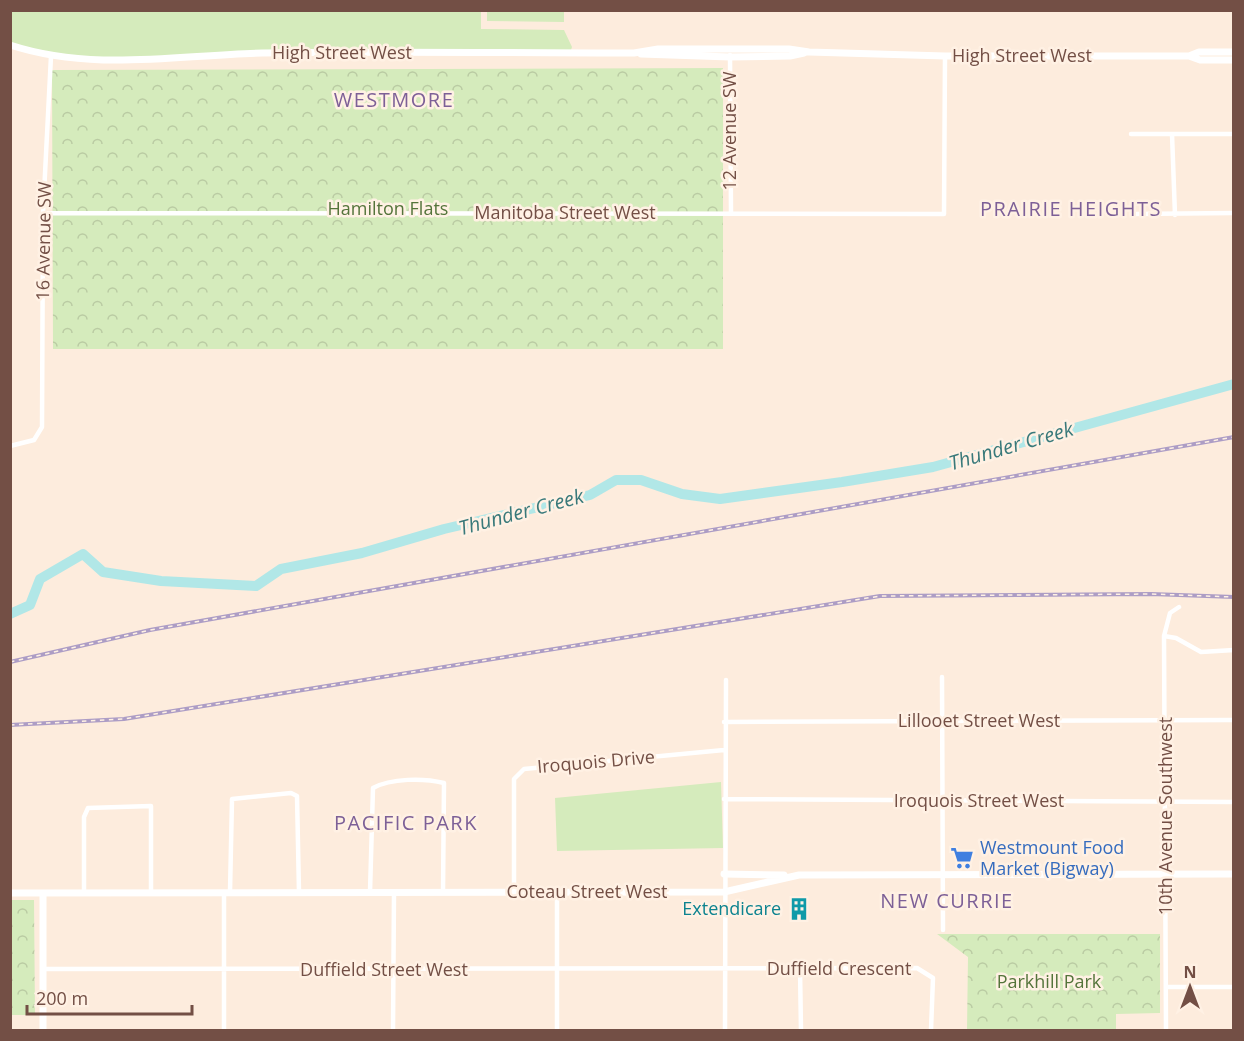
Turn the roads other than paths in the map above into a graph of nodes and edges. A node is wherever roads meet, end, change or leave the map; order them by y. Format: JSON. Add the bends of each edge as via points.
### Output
{"nodes":[{"id":1,"x":10,"y":45,"type":"edge"},
{"id":2,"x":1233,"y":52,"type":"edge"},
{"id":3,"x":730,"y":53,"type":"junction"},
{"id":4,"x":51,"y":56,"type":"junction"},
{"id":5,"x":945,"y":56,"type":"junction"},
{"id":6,"x":1189,"y":56,"type":"junction"},
{"id":7,"x":1233,"y":60,"type":"edge"},
{"id":8,"x":1131,"y":134,"type":"dead end"},
{"id":9,"x":1172,"y":134,"type":"junction"},
{"id":10,"x":1233,"y":134,"type":"edge"},
{"id":11,"x":43,"y":213,"type":"junction"},
{"id":12,"x":731,"y":213,"type":"junction"},
{"id":13,"x":1233,"y":213,"type":"edge"},
{"id":14,"x":1132,"y":214,"type":"dead end"},
{"id":15,"x":1175,"y":215,"type":"junction"},
{"id":16,"x":10,"y":446,"type":"edge"},
{"id":17,"x":1179,"y":608,"type":"dead end"},
{"id":18,"x":1164,"y":636,"type":"junction"},
{"id":19,"x":1233,"y":650,"type":"edge"},
{"id":20,"x":942,"y":677,"type":"dead end"},
{"id":21,"x":726,"y":680,"type":"dead end"},
{"id":22,"x":1233,"y":720,"type":"edge"},
{"id":23,"x":942,"y":721,"type":"junction"},
{"id":24,"x":1166,"y":721,"type":"junction"},
{"id":25,"x":724,"y":722,"type":"junction"},
{"id":26,"x":724,"y":750,"type":"junction"},
{"id":27,"x":724,"y":799,"type":"junction"},
{"id":28,"x":942,"y":800,"type":"junction"},
{"id":29,"x":1167,"y":802,"type":"junction"},
{"id":30,"x":1233,"y":802,"type":"edge"},
{"id":31,"x":724,"y":874,"type":"junction"},
{"id":32,"x":1167,"y":874,"type":"junction"},
{"id":33,"x":1233,"y":874,"type":"edge"},
{"id":34,"x":799,"y":875,"type":"junction"},
{"id":35,"x":943,"y":876,"type":"junction"},
{"id":36,"x":227,"y":892,"type":"junction"},
{"id":37,"x":299,"y":892,"type":"junction"},
{"id":38,"x":370,"y":892,"type":"junction"},
{"id":39,"x":394,"y":892,"type":"junction"},
{"id":40,"x":443,"y":892,"type":"junction"},
{"id":41,"x":514,"y":892,"type":"junction"},
{"id":42,"x":557,"y":892,"type":"junction"},
{"id":43,"x":724,"y":892,"type":"junction"},
{"id":44,"x":10,"y":893,"type":"edge"},
{"id":45,"x":43,"y":893,"type":"junction"},
{"id":46,"x":84,"y":893,"type":"junction"},
{"id":47,"x":151,"y":893,"type":"junction"},
{"id":48,"x":944,"y":930,"type":"dead end"},
{"id":49,"x":724,"y":968,"type":"junction"},
{"id":50,"x":43,"y":969,"type":"junction"},
{"id":51,"x":557,"y":969,"type":"junction"},
{"id":52,"x":800,"y":969,"type":"junction"},
{"id":53,"x":224,"y":970,"type":"junction"},
{"id":54,"x":393,"y":970,"type":"junction"},
{"id":55,"x":1167,"y":987,"type":"junction"},
{"id":56,"x":1233,"y":987,"type":"edge"},
{"id":57,"x":43,"y":1030,"type":"edge"},
{"id":58,"x":224,"y":1030,"type":"edge"},
{"id":59,"x":393,"y":1030,"type":"edge"},
{"id":60,"x":557,"y":1030,"type":"edge"},
{"id":61,"x":725,"y":1030,"type":"edge"},
{"id":62,"x":801,"y":1030,"type":"edge"},
{"id":63,"x":931,"y":1030,"type":"edge"},
{"id":64,"x":1166,"y":1030,"type":"edge"}],
"edges":[{"from":1,"to":4,"type":"street","name":"High Street West"},
{"from":2,"to":6,"type":"street","name":"High Street West","via":[[1198,52]]},
{"from":3,"to":4,"type":"street","name":"High Street West","via":[[263,53],[122,62]]},
{"from":3,"to":5,"type":"street","name":"High Street West"},
{"from":3,"to":12,"type":"street","name":"12 Avenue SW"},
{"from":4,"to":11,"type":"street","name":"16 Avenue SW"},
{"from":5,"to":6,"type":"street","name":"High Street West"},
{"from":5,"to":12,"type":"street","name":"Manitoba Street West","via":[[944,214]]},
{"from":6,"to":7,"type":"street"},
{"from":8,"to":9,"type":"street"},
{"from":9,"to":10,"type":"street"},
{"from":9,"to":15,"type":"street"},
{"from":11,"to":12,"type":"street","name":"Manitoba Street West"},
{"from":11,"to":16,"type":"street","name":"16 Avenue SW","via":[[42,427],[34,440]]},
{"from":13,"to":15,"type":"street"},
{"from":14,"to":15,"type":"street"},
{"from":17,"to":18,"type":"street","name":"10th Avenue Southwest","via":[[1170,613]]},
{"from":18,"to":19,"type":"street","via":[[1201,652]]},
{"from":18,"to":24,"type":"street","name":"10th Avenue Southwest"},
{"from":20,"to":23,"type":"street"},
{"from":21,"to":25,"type":"street"},
{"from":22,"to":24,"type":"street","name":"Lillooet Street West"},
{"from":23,"to":24,"type":"street","name":"Lillooet Street West"},
{"from":23,"to":25,"type":"street","name":"Lillooet Street West"},
{"from":23,"to":28,"type":"street"},
{"from":24,"to":29,"type":"street","name":"10th Avenue Southwest"},
{"from":25,"to":26,"type":"street"},
{"from":26,"to":27,"type":"street"},
{"from":26,"to":41,"type":"street","name":"Iroquois Drive","via":[[524,769],[514,779]]},
{"from":27,"to":28,"type":"street","name":"Iroquois Street West"},
{"from":27,"to":31,"type":"street"},
{"from":28,"to":29,"type":"street","name":"Iroquois Street West"},
{"from":28,"to":35,"type":"street"},
{"from":29,"to":30,"type":"street","name":"Iroquois Street West"},
{"from":29,"to":32,"type":"street","name":"10th Avenue Southwest"},
{"from":31,"to":34,"type":"street"},
{"from":31,"to":43,"type":"street"},
{"from":32,"to":33,"type":"street","name":"Coteau Street West"},
{"from":32,"to":35,"type":"street","name":"Coteau Street West"},
{"from":32,"to":55,"type":"street","name":"10th Avenue Southwest"},
{"from":34,"to":35,"type":"street","name":"Coteau Street West"},
{"from":34,"to":43,"type":"street","name":"Coteau Street West"},
{"from":35,"to":48,"type":"street"},
{"from":36,"to":37,"type":"street","name":"Coteau Street West"},
{"from":36,"to":37,"type":"street","via":[[232,799],[291,793],[297,796]]},
{"from":36,"to":47,"type":"street","name":"Coteau Street West"},
{"from":36,"to":53,"type":"street"},
{"from":37,"to":38,"type":"street","name":"Coteau Street West"},
{"from":38,"to":39,"type":"street","name":"Coteau Street West"},
{"from":38,"to":40,"type":"street","via":[[373,788],[431,780],[444,783]]},
{"from":39,"to":40,"type":"street","name":"Coteau Street West"},
{"from":39,"to":54,"type":"street"},
{"from":40,"to":41,"type":"street","name":"Coteau Street West"},
{"from":41,"to":42,"type":"street","name":"Coteau Street West"},
{"from":42,"to":43,"type":"street","name":"Coteau Street West"},
{"from":42,"to":51,"type":"street"},
{"from":43,"to":49,"type":"street"},
{"from":44,"to":45,"type":"street","name":"Coteau Street West"},
{"from":45,"to":46,"type":"street","name":"Coteau Street West"},
{"from":45,"to":50,"type":"street"},
{"from":46,"to":47,"type":"street","name":"Coteau Street West"},
{"from":46,"to":47,"type":"street","via":[[84,817],[88,808],[138,805],[151,806]]},
{"from":49,"to":51,"type":"street","name":"Duffield Street West"},
{"from":49,"to":52,"type":"street","name":"Duffield Crescent"},
{"from":49,"to":61,"type":"street"},
{"from":50,"to":53,"type":"street","name":"Duffield Street West"},
{"from":50,"to":57,"type":"street"},
{"from":51,"to":54,"type":"street","name":"Duffield Street West"},
{"from":51,"to":60,"type":"street"},
{"from":52,"to":62,"type":"street"},
{"from":52,"to":63,"type":"street","name":"Duffield Crescent","via":[[917,968],[926,972],[933,978]]},
{"from":53,"to":54,"type":"street","name":"Duffield Street West"},
{"from":53,"to":58,"type":"street"},
{"from":54,"to":59,"type":"street"},
{"from":55,"to":56,"type":"street"},
{"from":55,"to":64,"type":"street","name":"10th Avenue Southwest"}]}
